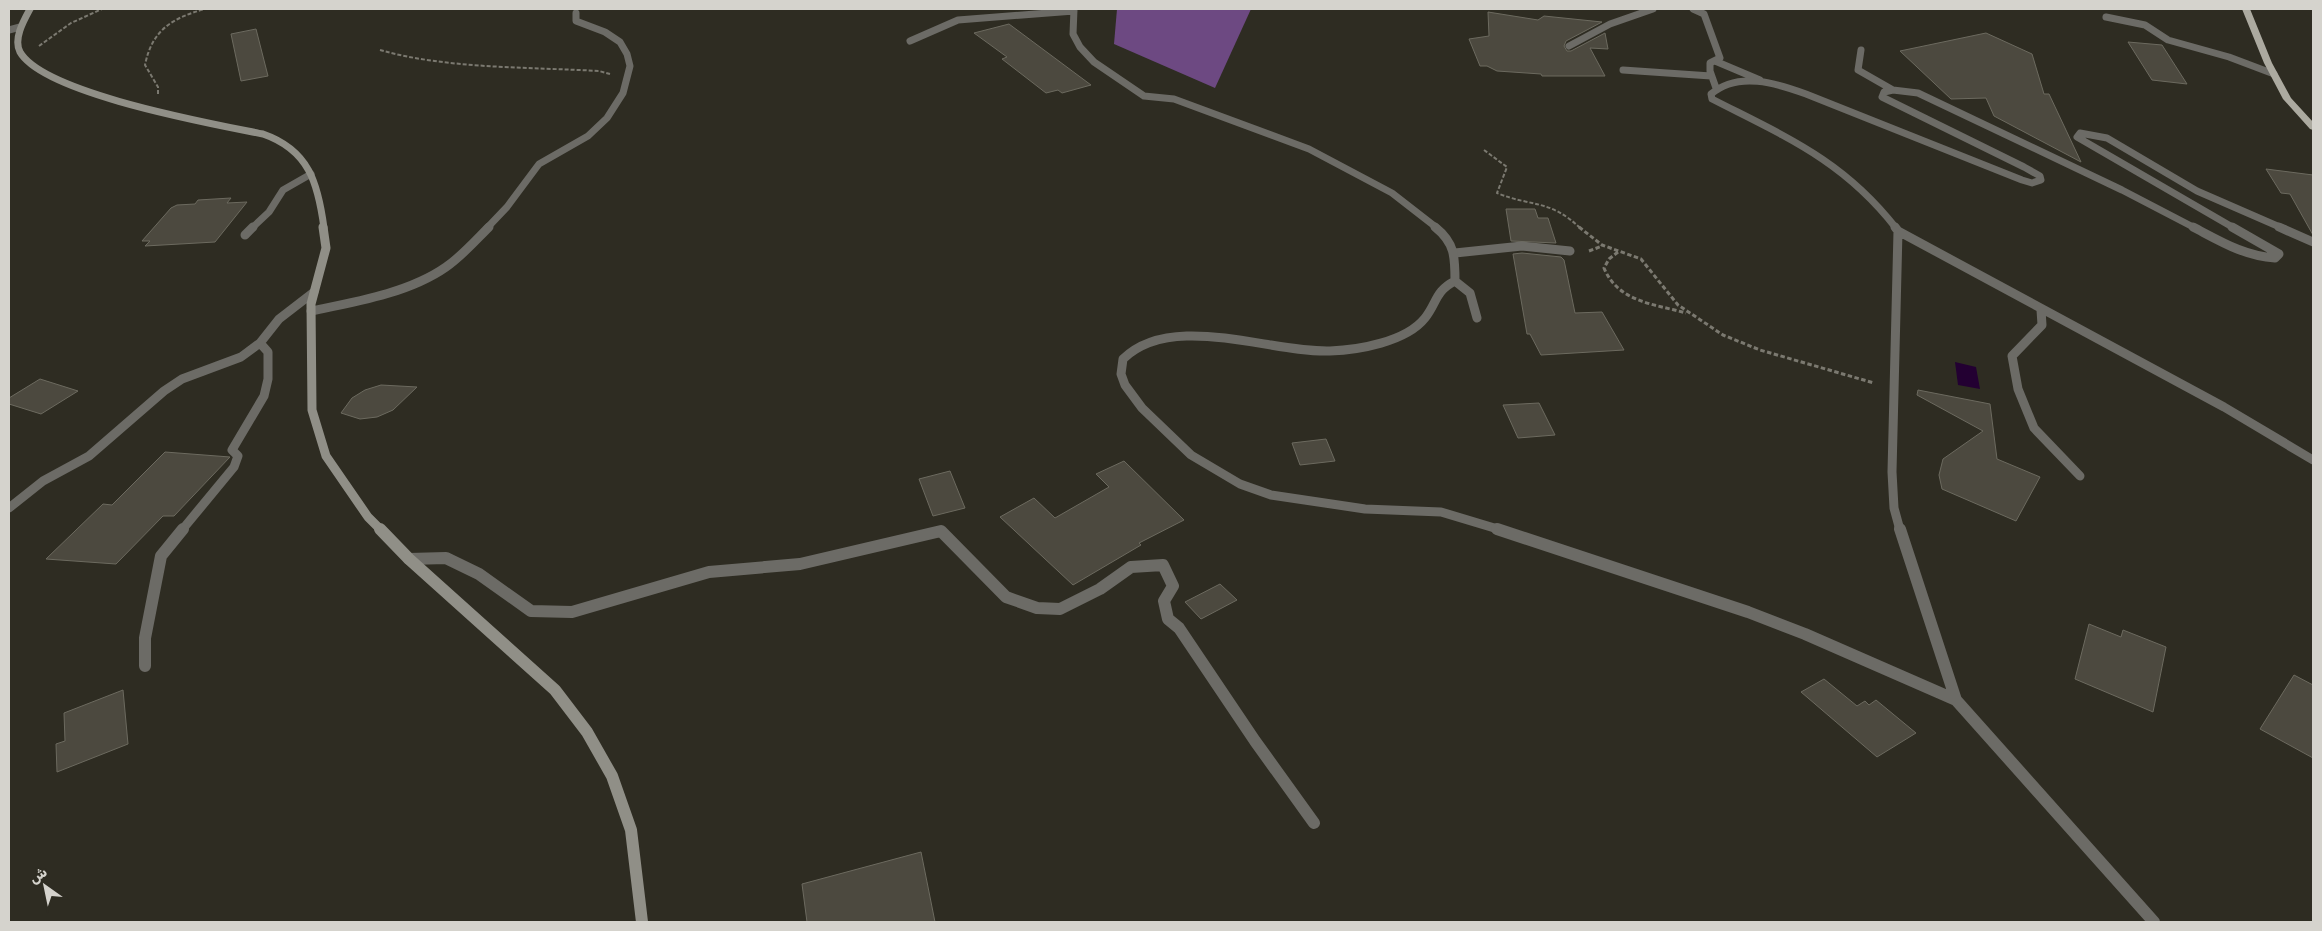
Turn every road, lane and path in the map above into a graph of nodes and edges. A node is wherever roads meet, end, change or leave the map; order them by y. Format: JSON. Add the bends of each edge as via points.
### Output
{"nodes":[{"id":1,"x":30,"y":9,"type":"edge"},
{"id":2,"x":102,"y":9,"type":"edge"},
{"id":3,"x":205,"y":9,"type":"edge"},
{"id":4,"x":1636,"y":9,"type":"edge"},
{"id":5,"x":1653,"y":9,"type":"edge"},
{"id":6,"x":1693,"y":9,"type":"edge"},
{"id":7,"x":2246,"y":9,"type":"edge"},
{"id":8,"x":1074,"y":10,"type":"edge"},
{"id":9,"x":1646,"y":12,"type":"junction"},
{"id":10,"x":576,"y":13,"type":"dead end"},
{"id":11,"x":2106,"y":17,"type":"dead end"},
{"id":12,"x":20,"y":27,"type":"junction"},
{"id":13,"x":9,"y":30,"type":"edge"},
{"id":14,"x":910,"y":40,"type":"dead end"},
{"id":15,"x":1569,"y":46,"type":"dead end"},
{"id":16,"x":380,"y":50,"type":"dead end"},
{"id":17,"x":1861,"y":50,"type":"dead end"},
{"id":18,"x":25,"y":58,"type":"junction"},
{"id":19,"x":1714,"y":60,"type":"junction"},
{"id":20,"x":1623,"y":70,"type":"dead end"},
{"id":21,"x":2274,"y":74,"type":"junction"},
{"id":22,"x":1712,"y":76,"type":"junction"},
{"id":23,"x":628,"y":78,"type":"junction"},
{"id":24,"x":1770,"y":84,"type":"junction"},
{"id":25,"x":1716,"y":88,"type":"junction"},
{"id":26,"x":1893,"y":90,"type":"junction"},
{"id":27,"x":157,"y":112,"type":"junction"},
{"id":28,"x":2309,"y":120,"type":"edge"},
{"id":29,"x":2313,"y":127,"type":"edge"},
{"id":30,"x":1484,"y":150,"type":"dead end"},
{"id":31,"x":311,"y":174,"type":"junction"},
{"id":32,"x":1898,"y":231,"type":"junction"},
{"id":33,"x":245,"y":235,"type":"dead end"},
{"id":34,"x":2313,"y":242,"type":"edge"},
{"id":35,"x":1570,"y":251,"type":"dead end"},
{"id":36,"x":1618,"y":252,"type":"junction"},
{"id":37,"x":1455,"y":253,"type":"junction"},
{"id":38,"x":1455,"y":281,"type":"junction"},
{"id":39,"x":314,"y":292,"type":"junction"},
{"id":40,"x":2041,"y":310,"type":"junction"},
{"id":41,"x":311,"y":311,"type":"junction"},
{"id":42,"x":1688,"y":314,"type":"junction"},
{"id":43,"x":1476,"y":318,"type":"dead end"},
{"id":44,"x":260,"y":343,"type":"junction"},
{"id":45,"x":1894,"y":392,"type":"junction"},
{"id":46,"x":2313,"y":460,"type":"edge"},
{"id":47,"x":2080,"y":476,"type":"dead end"},
{"id":48,"x":9,"y":508,"type":"edge"},
{"id":49,"x":409,"y":559,"type":"junction"},
{"id":50,"x":145,"y":666,"type":"dead end"},
{"id":51,"x":1956,"y":700,"type":"junction"},
{"id":52,"x":1314,"y":823,"type":"dead end"},
{"id":53,"x":642,"y":922,"type":"edge"},
{"id":54,"x":2154,"y":922,"type":"edge"}],
"edges":[{"from":1,"to":12,"type":"street"},
{"from":2,"to":18,"type":"path","via":[[57,32]]},
{"from":3,"to":27,"type":"path","via":[[170,25],[154,38],[145,65],[158,87]]},
{"from":4,"to":9,"type":"street"},
{"from":5,"to":9,"type":"street"},
{"from":6,"to":19,"type":"street","via":[[1704,14],[1711,31],[1720,58]]},
{"from":7,"to":21,"type":"main road"},
{"from":8,"to":14,"type":"street","via":[[958,20]]},
{"from":8,"to":37,"type":"street","via":[[1073,34],[1080,46],[1094,62],[1144,96],[1174,99],[1309,149],[1392,193],[1443,233]]},
{"from":9,"to":15,"type":"street","via":[[1610,24]]},
{"from":10,"to":23,"type":"street","via":[[576,21],[620,41],[628,53]]},
{"from":11,"to":21,"type":"street","via":[[2145,25],[2168,40]]},
{"from":12,"to":13,"type":"street"},
{"from":12,"to":18,"type":"street","via":[[19,50]]},
{"from":16,"to":23,"type":"path","via":[[401,56],[468,63],[599,71]]},
{"from":17,"to":26,"type":"street","via":[[1858,70]]},
{"from":18,"to":27,"type":"street","via":[[50,76],[122,103]]},
{"from":19,"to":22,"type":"street","via":[[1710,63]]},
{"from":19,"to":24,"type":"street"},
{"from":20,"to":22,"type":"street"},
{"from":21,"to":28,"type":"main road","via":[[2287,99]]},
{"from":22,"to":25,"type":"street"},
{"from":23,"to":41,"type":"street","via":[[602,124],[539,164],[498,216],[439,271],[366,298]]},
{"from":24,"to":25,"type":"street","via":[[1750,81]]},
{"from":24,"to":26,"type":"street","via":[[2022,180],[2032,183],[2041,180],[2040,176],[2024,167],[1882,97],[1884,92]]},
{"from":25,"to":32,"type":"street","via":[[1711,94],[1712,99],[1833,163],[1868,194]]},
{"from":26,"to":34,"type":"street","via":[[1918,94],[2044,152],[2241,252],[2267,258],[2275,258],[2279,254],[2077,137],[2080,133],[2107,138],[2197,191]]},
{"from":27,"to":31,"type":"street","via":[[245,129],[283,141],[302,156]]},
{"from":28,"to":29,"type":"main road"},
{"from":30,"to":36,"type":"path","via":[[1507,168],[1497,193],[1560,210],[1588,238]]},
{"from":31,"to":33,"type":"street","via":[[283,190],[269,212]]},
{"from":31,"to":39,"type":"street","via":[[320,200],[326,248]]},
{"from":32,"to":40,"type":"street"},
{"from":32,"to":45,"type":"street"},
{"from":35,"to":37,"type":"street","via":[[1522,246]]},
{"from":36,"to":42,"type":"path","via":[[1640,257]]},
{"from":36,"to":42,"type":"path","via":[[1604,268],[1606,278],[1616,291]]},
{"from":37,"to":38,"type":"street"},
{"from":38,"to":43,"type":"street","via":[[1473,296]]},
{"from":38,"to":51,"type":"street","via":[[1442,287],[1434,296],[1428,316],[1417,326],[1356,348],[1298,350],[1226,339],[1169,339],[1147,342],[1134,349],[1123,359],[1121,374],[1142,408],[1191,455],[1240,484],[1270,495],[1365,508],[1440,512],[1464,518],[1748,612]]},
{"from":39,"to":41,"type":"street"},
{"from":39,"to":44,"type":"street","via":[[279,320]]},
{"from":40,"to":46,"type":"street","via":[[2224,407]]},
{"from":40,"to":47,"type":"street","via":[[2042,325],[2012,356],[2018,389],[2034,428]]},
{"from":41,"to":49,"type":"street","via":[[312,410],[326,456],[368,517]]},
{"from":42,"to":45,"type":"path","via":[[1749,346],[1783,358],[1819,364]]},
{"from":44,"to":48,"type":"street","via":[[240,358],[182,379],[89,456],[43,481]]},
{"from":44,"to":50,"type":"street","via":[[268,352],[268,387],[232,450],[238,456],[234,467],[161,556],[145,638]]},
{"from":45,"to":51,"type":"street","via":[[1894,508]]},
{"from":49,"to":52,"type":"street","via":[[446,558],[479,574],[531,612],[572,612],[709,572],[800,564],[941,531],[1006,597],[1037,608],[1060,608],[1132,567],[1163,565],[1173,586],[1164,602],[1168,618],[1179,628]]},
{"from":49,"to":53,"type":"street","via":[[555,690],[587,732],[612,776],[631,830]]},
{"from":51,"to":54,"type":"street"}]}
